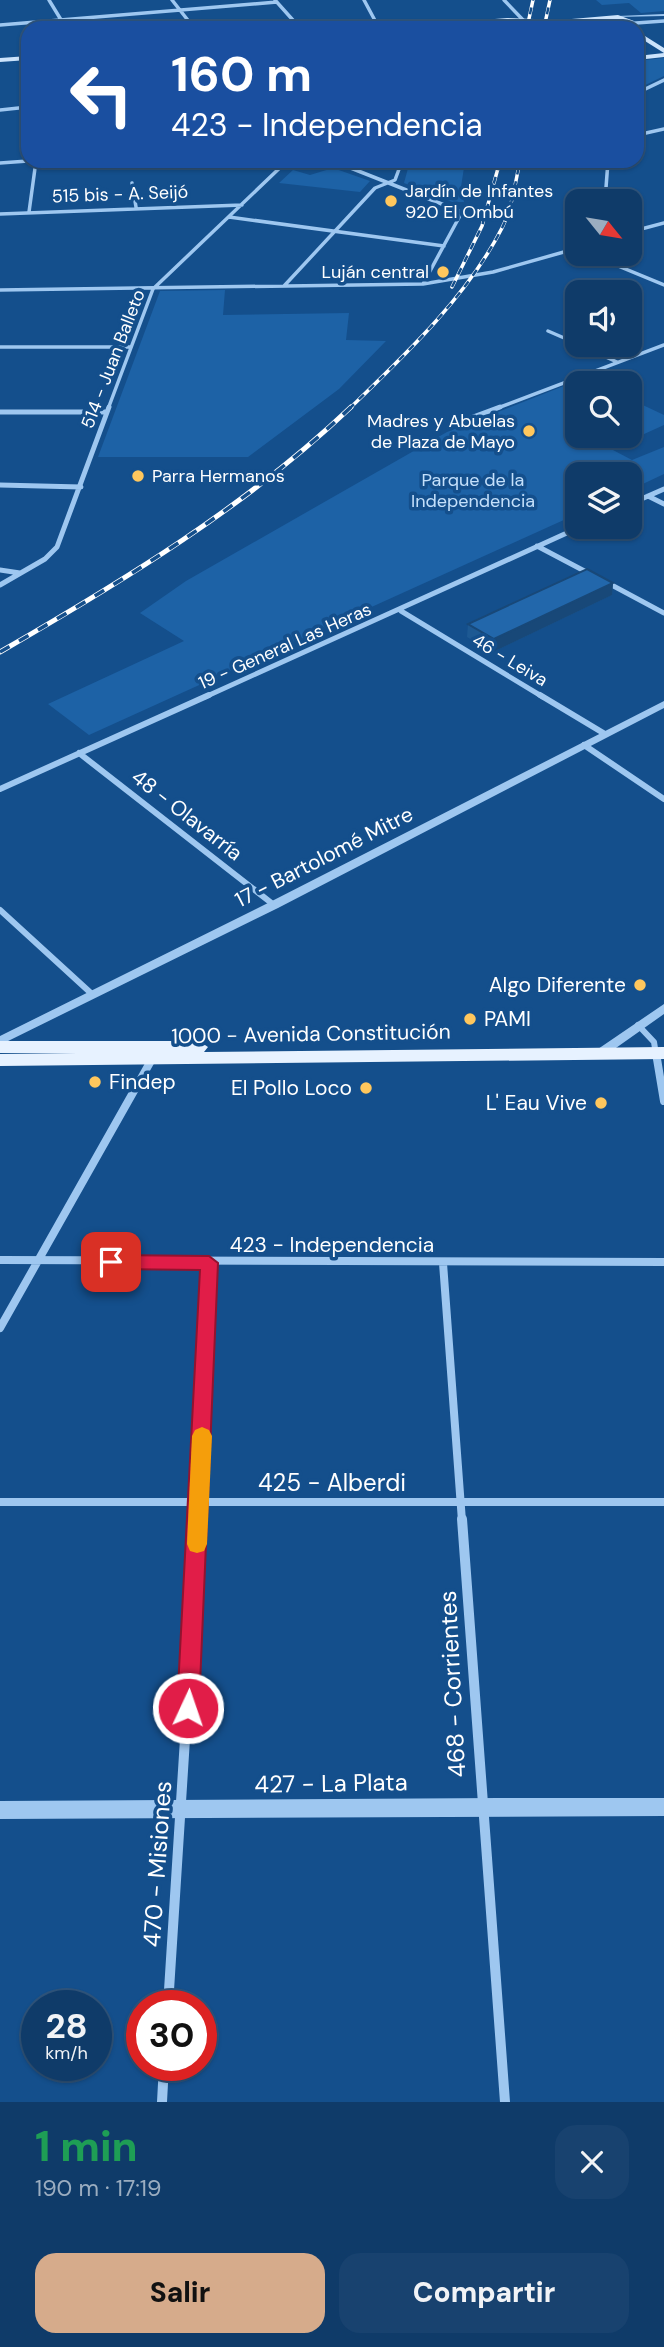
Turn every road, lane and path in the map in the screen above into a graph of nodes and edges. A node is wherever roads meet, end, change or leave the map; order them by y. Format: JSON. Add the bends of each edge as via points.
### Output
{"nodes":[{"id":1,"x":49,"y":0,"type":"edge"},
{"id":2,"x":172,"y":0,"type":"edge"},
{"id":3,"x":363,"y":0,"type":"edge"},
{"id":4,"x":504,"y":0,"type":"edge"},
{"id":5,"x":276,"y":1,"type":"edge"},
{"id":6,"x":181,"y":11,"type":"junction"},
{"id":7,"x":664,"y":15,"type":"edge"},
{"id":8,"x":650,"y":16,"type":"junction"},
{"id":9,"x":61,"y":21,"type":"joint"},
{"id":10,"x":189,"y":21,"type":"edge"},
{"id":11,"x":294,"y":21,"type":"edge"},
{"id":12,"x":375,"y":21,"type":"edge"},
{"id":13,"x":524,"y":21,"type":"edge"},
{"id":14,"x":622,"y":21,"type":"edge"},
{"id":15,"x":638,"y":21,"type":"edge"},
{"id":16,"x":664,"y":21,"type":"edge"},
{"id":17,"x":644,"y":23,"type":"edge"},
{"id":18,"x":21,"y":24,"type":"edge"},
{"id":19,"x":0,"y":25,"type":"edge"},
{"id":20,"x":644,"y":38,"type":"edge"},
{"id":21,"x":644,"y":49,"type":"edge"},
{"id":22,"x":662,"y":50,"type":"edge"},
{"id":23,"x":644,"y":56,"type":"edge"},
{"id":24,"x":21,"y":58,"type":"edge"},
{"id":25,"x":0,"y":59,"type":"edge"},
{"id":26,"x":664,"y":80,"type":"edge"},
{"id":27,"x":644,"y":90,"type":"edge"},
{"id":28,"x":21,"y":108,"type":"edge"},
{"id":29,"x":0,"y":110,"type":"edge"},
{"id":30,"x":664,"y":129,"type":"edge"},
{"id":31,"x":644,"y":133,"type":"edge"},
{"id":32,"x":21,"y":162,"type":"edge"},
{"id":33,"x":0,"y":163,"type":"edge"},
{"id":34,"x":35,"y":168,"type":"edge"},
{"id":35,"x":280,"y":168,"type":"edge"},
{"id":36,"x":351,"y":168,"type":"edge"},
{"id":37,"x":400,"y":168,"type":"edge"},
{"id":38,"x":607,"y":168,"type":"edge"},
{"id":39,"x":132,"y":183,"type":"dead end"},
{"id":40,"x":390,"y":183,"type":"junction"},
{"id":41,"x":606,"y":189,"type":"edge"},
{"id":42,"x":242,"y":205,"type":"junction"},
{"id":43,"x":136,"y":207,"type":"junction"},
{"id":44,"x":29,"y":212,"type":"junction"},
{"id":45,"x":0,"y":214,"type":"edge"},
{"id":46,"x":229,"y":217,"type":"junction"},
{"id":47,"x":664,"y":222,"type":"edge"},
{"id":48,"x":642,"y":228,"type":"edge"},
{"id":49,"x":334,"y":231,"type":"junction"},
{"id":50,"x":444,"y":246,"type":"junction"},
{"id":51,"x":565,"y":252,"type":"edge"},
{"id":52,"x":618,"y":266,"type":"edge"},
{"id":53,"x":423,"y":284,"type":"junction"},
{"id":54,"x":664,"y":285,"type":"edge"},
{"id":55,"x":284,"y":286,"type":"junction"},
{"id":56,"x":153,"y":289,"type":"junction"},
{"id":57,"x":0,"y":290,"type":"edge"},
{"id":58,"x":548,"y":331,"type":"dead end"},
{"id":59,"x":565,"y":338,"type":"edge"},
{"id":60,"x":664,"y":345,"type":"edge"},
{"id":61,"x":130,"y":346,"type":"junction"},
{"id":62,"x":0,"y":347,"type":"edge"},
{"id":63,"x":607,"y":357,"type":"edge"},
{"id":64,"x":618,"y":362,"type":"junction"},
{"id":65,"x":0,"y":412,"type":"edge"},
{"id":66,"x":106,"y":412,"type":"junction"},
{"id":67,"x":457,"y":423,"type":"dead end"},
{"id":68,"x":0,"y":485,"type":"edge"},
{"id":69,"x":81,"y":486,"type":"junction"},
{"id":70,"x":664,"y":489,"type":"edge"},
{"id":71,"x":649,"y":496,"type":"junction"},
{"id":72,"x":642,"y":499,"type":"edge"},
{"id":73,"x":664,"y":504,"type":"edge"},
{"id":74,"x":565,"y":534,"type":"edge"},
{"id":75,"x":537,"y":546,"type":"junction"},
{"id":76,"x":0,"y":570,"type":"edge"},
{"id":77,"x":20,"y":573,"type":"junction"},
{"id":78,"x":0,"y":585,"type":"edge"},
{"id":79,"x":401,"y":611,"type":"junction"},
{"id":80,"x":664,"y":613,"type":"edge"},
{"id":81,"x":664,"y":704,"type":"edge"},
{"id":82,"x":605,"y":734,"type":"junction"},
{"id":83,"x":584,"y":745,"type":"junction"},
{"id":84,"x":79,"y":753,"type":"junction"},
{"id":85,"x":0,"y":789,"type":"edge"},
{"id":86,"x":664,"y":799,"type":"edge"},
{"id":87,"x":274,"y":905,"type":"junction"},
{"id":88,"x":0,"y":910,"type":"edge"},
{"id":89,"x":93,"y":995,"type":"junction"},
{"id":90,"x":664,"y":1008,"type":"edge"},
{"id":91,"x":638,"y":1025,"type":"junction"},
{"id":92,"x":0,"y":1041,"type":"edge"},
{"id":93,"x":0,"y":1047,"type":"edge"},
{"id":94,"x":609,"y":1047,"type":"junction"},
{"id":95,"x":659,"y":1047,"type":"edge"},
{"id":96,"x":154,"y":1054,"type":"junction"},
{"id":97,"x":0,"y":1060,"type":"edge"},
{"id":98,"x":664,"y":1101,"type":"edge"},
{"id":99,"x":0,"y":1261,"type":"edge"},
{"id":100,"x":38,"y":1261,"type":"junction"},
{"id":101,"x":664,"y":1262,"type":"edge"},
{"id":102,"x":209,"y":1263,"type":"junction"},
{"id":103,"x":443,"y":1263,"type":"junction"},
{"id":104,"x":0,"y":1328,"type":"edge"},
{"id":105,"x":462,"y":1501,"type":"junction"},
{"id":106,"x":0,"y":1502,"type":"edge"},
{"id":107,"x":664,"y":1502,"type":"edge"},
{"id":108,"x":200,"y":1503,"type":"junction"},
{"id":109,"x":480,"y":1805,"type":"junction"},
{"id":110,"x":664,"y":1807,"type":"edge"},
{"id":111,"x":0,"y":1810,"type":"edge"},
{"id":112,"x":182,"y":1811,"type":"junction"},
{"id":113,"x":170,"y":1990,"type":"edge"},
{"id":114,"x":163,"y":2081,"type":"edge"},
{"id":115,"x":162,"y":2102,"type":"edge"},
{"id":116,"x":505,"y":2102,"type":"edge"}],
"edges":[{"from":1,"to":9,"type":"street"},
{"from":2,"to":6,"type":"street"},
{"from":3,"to":12,"type":"street"},
{"from":4,"to":13,"type":"street"},
{"from":5,"to":6,"type":"street"},
{"from":5,"to":11,"type":"street"},
{"from":6,"to":9,"type":"street"},
{"from":6,"to":10,"type":"street"},
{"from":7,"to":8,"type":"street"},
{"from":8,"to":14,"type":"street"},
{"from":8,"to":15,"type":"street"},
{"from":16,"to":17,"type":"street"},
{"from":18,"to":19,"type":"street"},
{"from":20,"to":22,"type":"main road"},
{"from":21,"to":22,"type":"main road"},
{"from":22,"to":23,"type":"main road"},
{"from":24,"to":25,"type":"main road"},
{"from":26,"to":27,"type":"street"},
{"from":28,"to":29,"type":"street"},
{"from":30,"to":31,"type":"street"},
{"from":32,"to":33,"type":"street"},
{"from":34,"to":44,"type":"street"},
{"from":35,"to":42,"type":"street","name":"514 - Juan Balleto"},
{"from":36,"to":40,"type":"street"},
{"from":37,"to":40,"type":"street"},
{"from":38,"to":41,"type":"street"},
{"from":39,"to":43,"type":"street"},
{"from":40,"to":49,"type":"street","via":[[375,188]]},
{"from":40,"to":50,"type":"street","via":[[463,214]]},
{"from":42,"to":43,"type":"street","name":"515 bis - A. Seijó"},
{"from":42,"to":46,"type":"street","name":"514 - Juan Balleto"},
{"from":43,"to":44,"type":"street","name":"515 bis - A. Seijó"},
{"from":44,"to":45,"type":"street","name":"515 bis - A. Seijó"},
{"from":46,"to":49,"type":"street"},
{"from":46,"to":56,"type":"street","name":"514 - Juan Balleto"},
{"from":47,"to":48,"type":"street"},
{"from":49,"to":50,"type":"street"},
{"from":49,"to":55,"type":"street"},
{"from":50,"to":53,"type":"street"},
{"from":51,"to":53,"type":"street","via":[[501,271]]},
{"from":52,"to":54,"type":"street"},
{"from":53,"to":55,"type":"street"},
{"from":55,"to":56,"type":"street"},
{"from":56,"to":57,"type":"street"},
{"from":56,"to":61,"type":"street","name":"514 - Juan Balleto"},
{"from":58,"to":59,"type":"street"},
{"from":60,"to":64,"type":"street"},
{"from":61,"to":62,"type":"street"},
{"from":61,"to":66,"type":"street","name":"514 - Juan Balleto"},
{"from":63,"to":64,"type":"street"},
{"from":64,"to":67,"type":"street"},
{"from":65,"to":66,"type":"street"},
{"from":66,"to":69,"type":"street","name":"514 - Juan Balleto"},
{"from":68,"to":69,"type":"street"},
{"from":69,"to":77,"type":"street","name":"514 - Juan Balleto","via":[[57,547]]},
{"from":70,"to":71,"type":"street"},
{"from":71,"to":72,"type":"street"},
{"from":71,"to":73,"type":"street"},
{"from":74,"to":75,"type":"street","name":"19 - General Las Heras"},
{"from":75,"to":79,"type":"street","name":"19 - General Las Heras"},
{"from":75,"to":80,"type":"street"},
{"from":76,"to":77,"type":"street"},
{"from":77,"to":78,"type":"street","name":"514 - Juan Balleto"},
{"from":79,"to":82,"type":"street","name":"46 - Leiva"},
{"from":79,"to":84,"type":"street","name":"19 - General Las Heras"},
{"from":81,"to":82,"type":"street","name":"17 - Bartolomé Mitre"},
{"from":82,"to":83,"type":"street","name":"17 - Bartolomé Mitre"},
{"from":83,"to":86,"type":"street"},
{"from":83,"to":87,"type":"street","name":"17 - Bartolomé Mitre"},
{"from":84,"to":85,"type":"street","name":"19 - General Las Heras"},
{"from":84,"to":87,"type":"street","name":"48 - Olavarría"},
{"from":87,"to":89,"type":"street","name":"17 - Bartolomé Mitre"},
{"from":88,"to":89,"type":"street"},
{"from":89,"to":92,"type":"street","name":"17 - Bartolomé Mitre"},
{"from":90,"to":91,"type":"street"},
{"from":91,"to":94,"type":"street"},
{"from":91,"to":95,"type":"street"},
{"from":93,"to":96,"type":"main road","name":"1000 - Avenida Constitución"},
{"from":94,"to":95,"type":"main road","name":"1000 - Avenida Constitución"},
{"from":94,"to":96,"type":"main road","name":"1000 - Avenida Constitución"},
{"from":95,"to":98,"type":"street"},
{"from":96,"to":97,"type":"main road","name":"1000 - Avenida Constitución"},
{"from":96,"to":100,"type":"street"},
{"from":99,"to":100,"type":"street","name":"423 - Independencia"},
{"from":100,"to":102,"type":"street","name":"423 - Independencia"},
{"from":100,"to":104,"type":"street"},
{"from":101,"to":103,"type":"street","name":"423 - Independencia"},
{"from":102,"to":103,"type":"street","name":"423 - Independencia"},
{"from":102,"to":108,"type":"street","name":"470 - Misiones"},
{"from":103,"to":105,"type":"street","name":"468 - Corrientes"},
{"from":105,"to":107,"type":"street","name":"425 - Alberdi"},
{"from":105,"to":108,"type":"street","name":"425 - Alberdi"},
{"from":105,"to":109,"type":"street","name":"468 - Corrientes"},
{"from":106,"to":108,"type":"street","name":"425 - Alberdi"},
{"from":108,"to":112,"type":"street","name":"470 - Misiones"},
{"from":109,"to":110,"type":"street","name":"427 - La Plata"},
{"from":109,"to":112,"type":"street","name":"427 - La Plata"},
{"from":109,"to":116,"type":"street","name":"468 - Corrientes"},
{"from":111,"to":112,"type":"street","name":"427 - La Plata"},
{"from":112,"to":113,"type":"street","name":"470 - Misiones"},
{"from":114,"to":115,"type":"street"}]}
